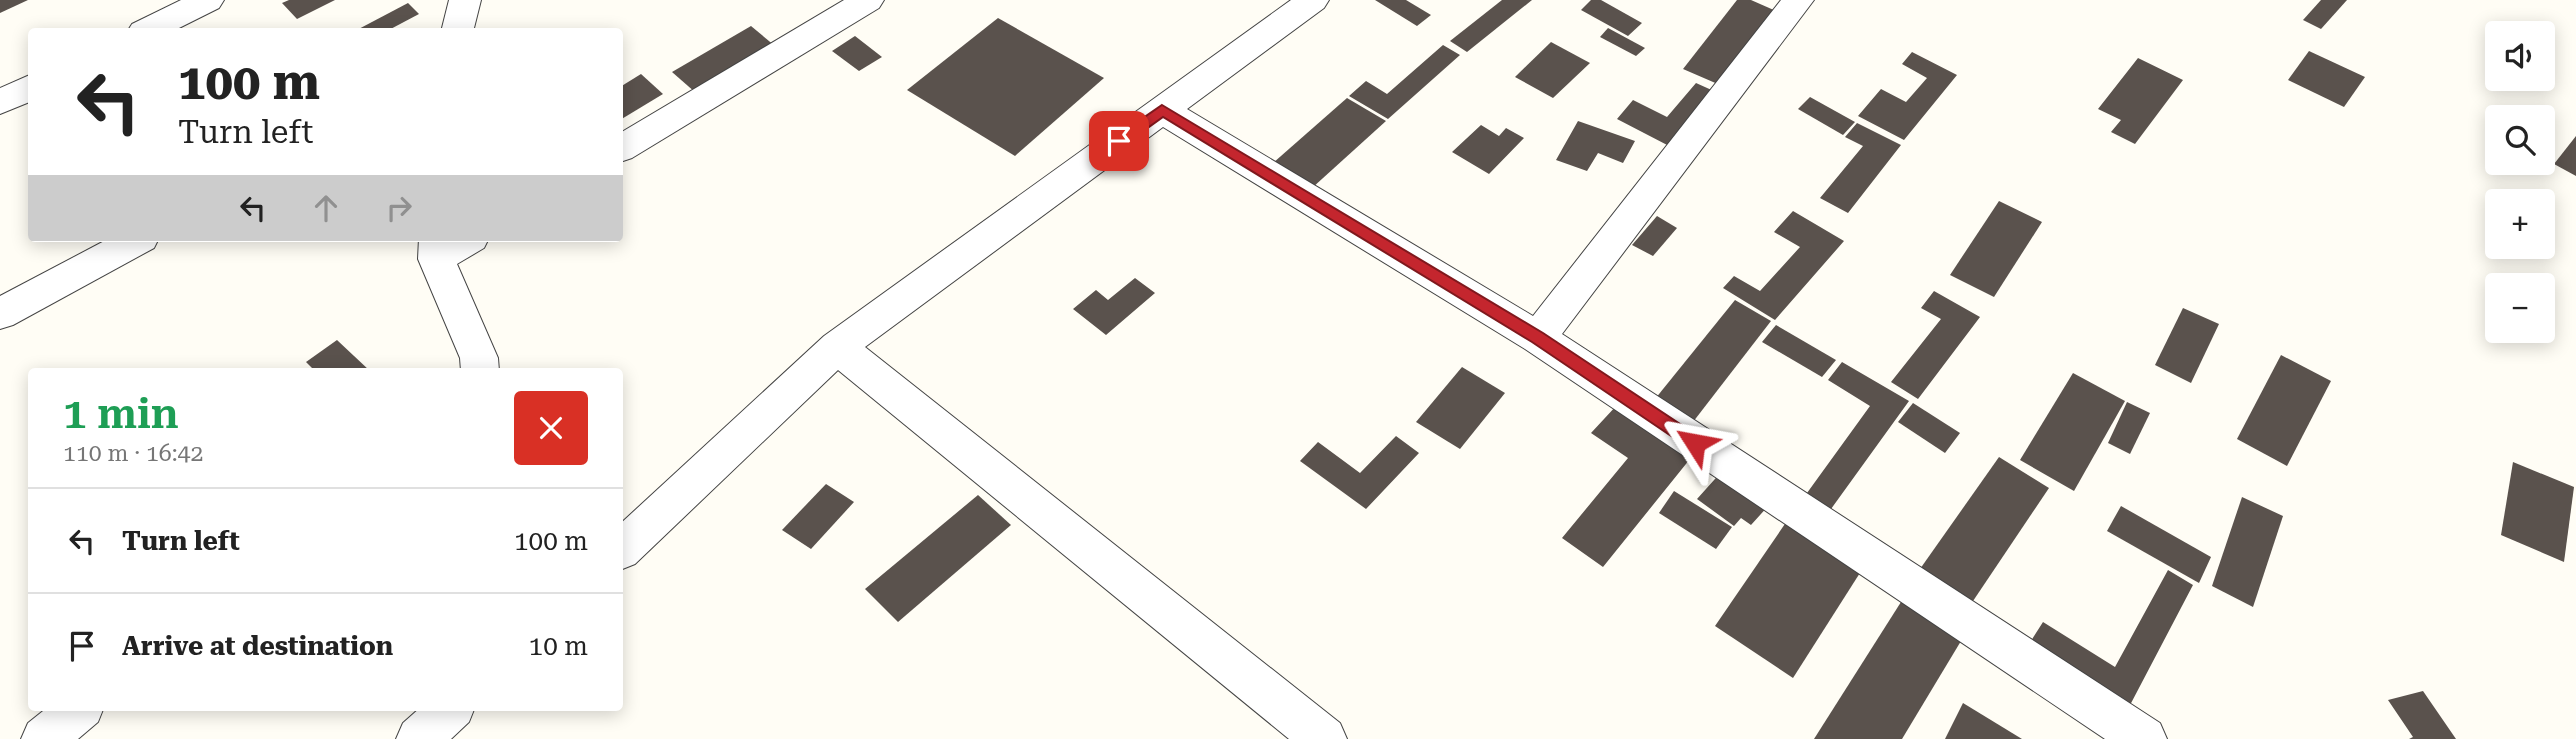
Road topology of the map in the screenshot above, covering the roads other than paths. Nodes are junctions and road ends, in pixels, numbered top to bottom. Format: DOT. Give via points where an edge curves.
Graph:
graph roads {
  1 [pos="208,0"];
  2 [pos="465,0"];
  3 [pos="868,0"];
  4 [pos="1314,0"];
  5 [pos="1798,0"];
  6 [pos="151,28"];
  7 [pos="458,28"];
  8 [pos="28,88"];
  9 [pos="0,102"];
  10 [pos="1162,110"];
  11 [pos="623,147"];
  12 [pos="134,242"];
  13 [pos="457,242"];
  14 [pos="437,248"];
  15 [pos="0,314"];
  16 [pos="1538,338"];
  17 [pos="837,347"];
  18 [pos="480,368"];
  19 [pos="623,548"];
  20 [pos="77,711"];
  21 [pos="449,711"];
  22 [pos="44,739"];
  23 [pos="419,739"];
  24 [pos="1324,739"];
  25 [pos="2144,739"];
  1 -- 6 [label="street"];
  2 -- 7 [label="street"];
  3 -- 11 [label="street"];
  4 -- 10 [label="street"];
  5 -- 16 [label="street"];
  8 -- 9 [label="street"];
  10 -- 16 [label="street"];
  10 -- 17 [label="street"];
  12 -- 15 [label="street"];
  13 -- 14 [label="street"];
  14 -- 18 [label="street"];
  16 -- 25 [label="street"];
  17 -- 19 [label="street"];
  17 -- 24 [label="street"];
  20 -- 22 [label="street"];
  21 -- 23 [label="street"];
}
